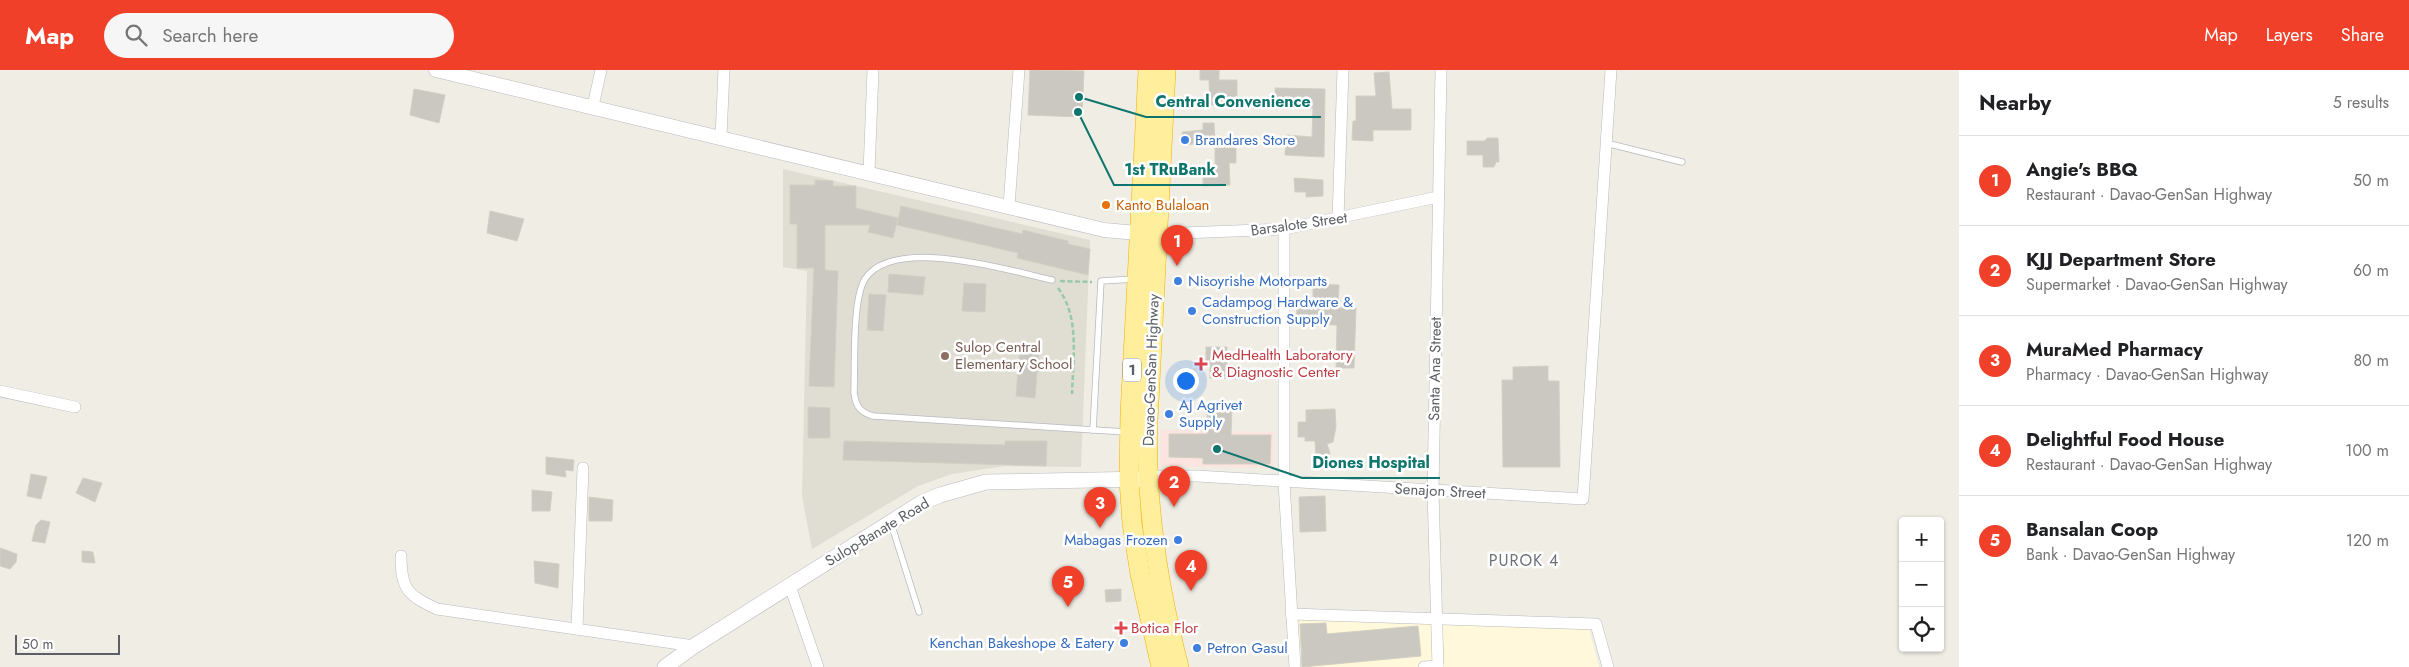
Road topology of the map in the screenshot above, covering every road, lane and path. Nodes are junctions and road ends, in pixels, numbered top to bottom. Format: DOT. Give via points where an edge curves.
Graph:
graph roads {
  1 [pos="436,70"];
  2 [pos="601,70"];
  3 [pos="724,70"];
  4 [pos="873,70"];
  5 [pos="1019,70"];
  6 [pos="1148,70"];
  7 [pos="1166,70"];
  8 [pos="1343,70"];
  9 [pos="1441,70"];
  10 [pos="1611,70"];
  11 [pos="593,106"];
  12 [pos="721,137"];
  13 [pos="1606,143"];
  14 [pos="1682,162"];
  15 [pos="869,172"];
  16 [pos="1438,197"];
  17 [pos="1009,206"];
  18 [pos="1338,219"];
  19 [pos="1284,229"];
  20 [pos="1148,234"];
  21 [pos="1146,278"];
  22 [pos="1052,280"];
  23 [pos="1101,281"];
  24 [pos="0,391"];
  25 [pos="1072,394"];
  26 [pos="75,407"];
  27 [pos="1093,430"];
  28 [pos="1138,433"];
  29 [pos="583,468"];
  30 [pos="1138,480"];
  31 [pos="1284,482"];
  32 [pos="1433,490"];
  33 [pos="891,522"];
  34 [pos="401,556"];
  35 [pos="790,586"];
  36 [pos="919,612"];
  37 [pos="1291,614"];
  38 [pos="1436,619"];
  39 [pos="577,629"];
  40 [pos="694,646"];
  41 [pos="1438,666"];
  42 [pos="665,667"];
  43 [pos="818,667"];
  44 [pos="1161,667"];
  45 [pos="1179,667"];
  46 [pos="1295,667"];
  47 [pos="1424,667"];
  48 [pos="1608,667"];
  1 -- 11 [label="street"];
  2 -- 11 [label="street"];
  3 -- 12 [label="street"];
  4 -- 15 [label="street"];
  5 -- 17 [label="street"];
  6 -- 20 [label="highway, Davao-GenSan Highway / 1"];
  7 -- 20 [label="highway, Davao-GenSan Highway / 1"];
  8 -- 18 [label="street"];
  9 -- 16 [label="street, Santa Ana Street"];
  10 -- 13 [label="street"];
  11 -- 12 [label="street"];
  12 -- 15 [label="street"];
  13 -- 14 [label="lane"];
  13 -- 32 [label="street, Senajon Street" via="1583,499"];
  15 -- 17 [label="street"];
  16 -- 18 [label="street, Barsalote Street"];
  16 -- 32 [label="street, Santa Ana Street"];
  17 -- 20 [label="street" via="1104,230"];
  18 -- 19 [label="street, Barsalote Street"];
  19 -- 20 [label="street, Barsalote Street"];
  19 -- 31 [label="street"];
  20 -- 21 [label="highway, Davao-GenSan Highway / 1"];
  21 -- 23 [label="lane"];
  21 -- 28 [label="highway, Davao-GenSan Highway / 1"];
  22 -- 23 [label="path"];
  22 -- 25 [label="path" via="1064,296 1072,321"];
  22 -- 27 [label="lane" via="965,260 942,258 906,259 874,270 865,279 858,303 855,403 859,410 873,416"];
  23 -- 27 [label="lane"];
  24 -- 26 [label="street"];
  27 -- 28 [label="lane"];
  28 -- 30 [label="highway, Davao-GenSan Highway / 1"];
  29 -- 39 [label="street"];
  30 -- 31 [label="street, Senajon Street" via="1180,476"];
  30 -- 33 [label="main road, Sulop-Banate Road" via="986,482 921,503"];
  30 -- 44 [label="highway, Davao-GenSan Highway / 1" via="1132,524"];
  30 -- 45 [label="highway, Davao-GenSan Highway / 1"];
  31 -- 32 [label="street, Senajon Street"];
  31 -- 37 [label="street"];
  32 -- 38 [label="street, Santa Ana Street"];
  33 -- 35 [label="main road, Sulop-Banate Road"];
  33 -- 36 [label="lane"];
  34 -- 39 [label="street" via="405,588 414,598 437,610"];
  35 -- 40 [label="main road, Sulop-Banate Road"];
  35 -- 43 [label="street"];
  37 -- 38 [label="street"];
  37 -- 46 [label="street"];
  38 -- 41 [label="street, Santa Ana Street"];
  38 -- 48 [label="street" via="1596,624"];
  39 -- 40 [label="street"];
  40 -- 42 [label="main road, Sulop-Banate Road"];
  41 -- 47 [label="street"];
}
